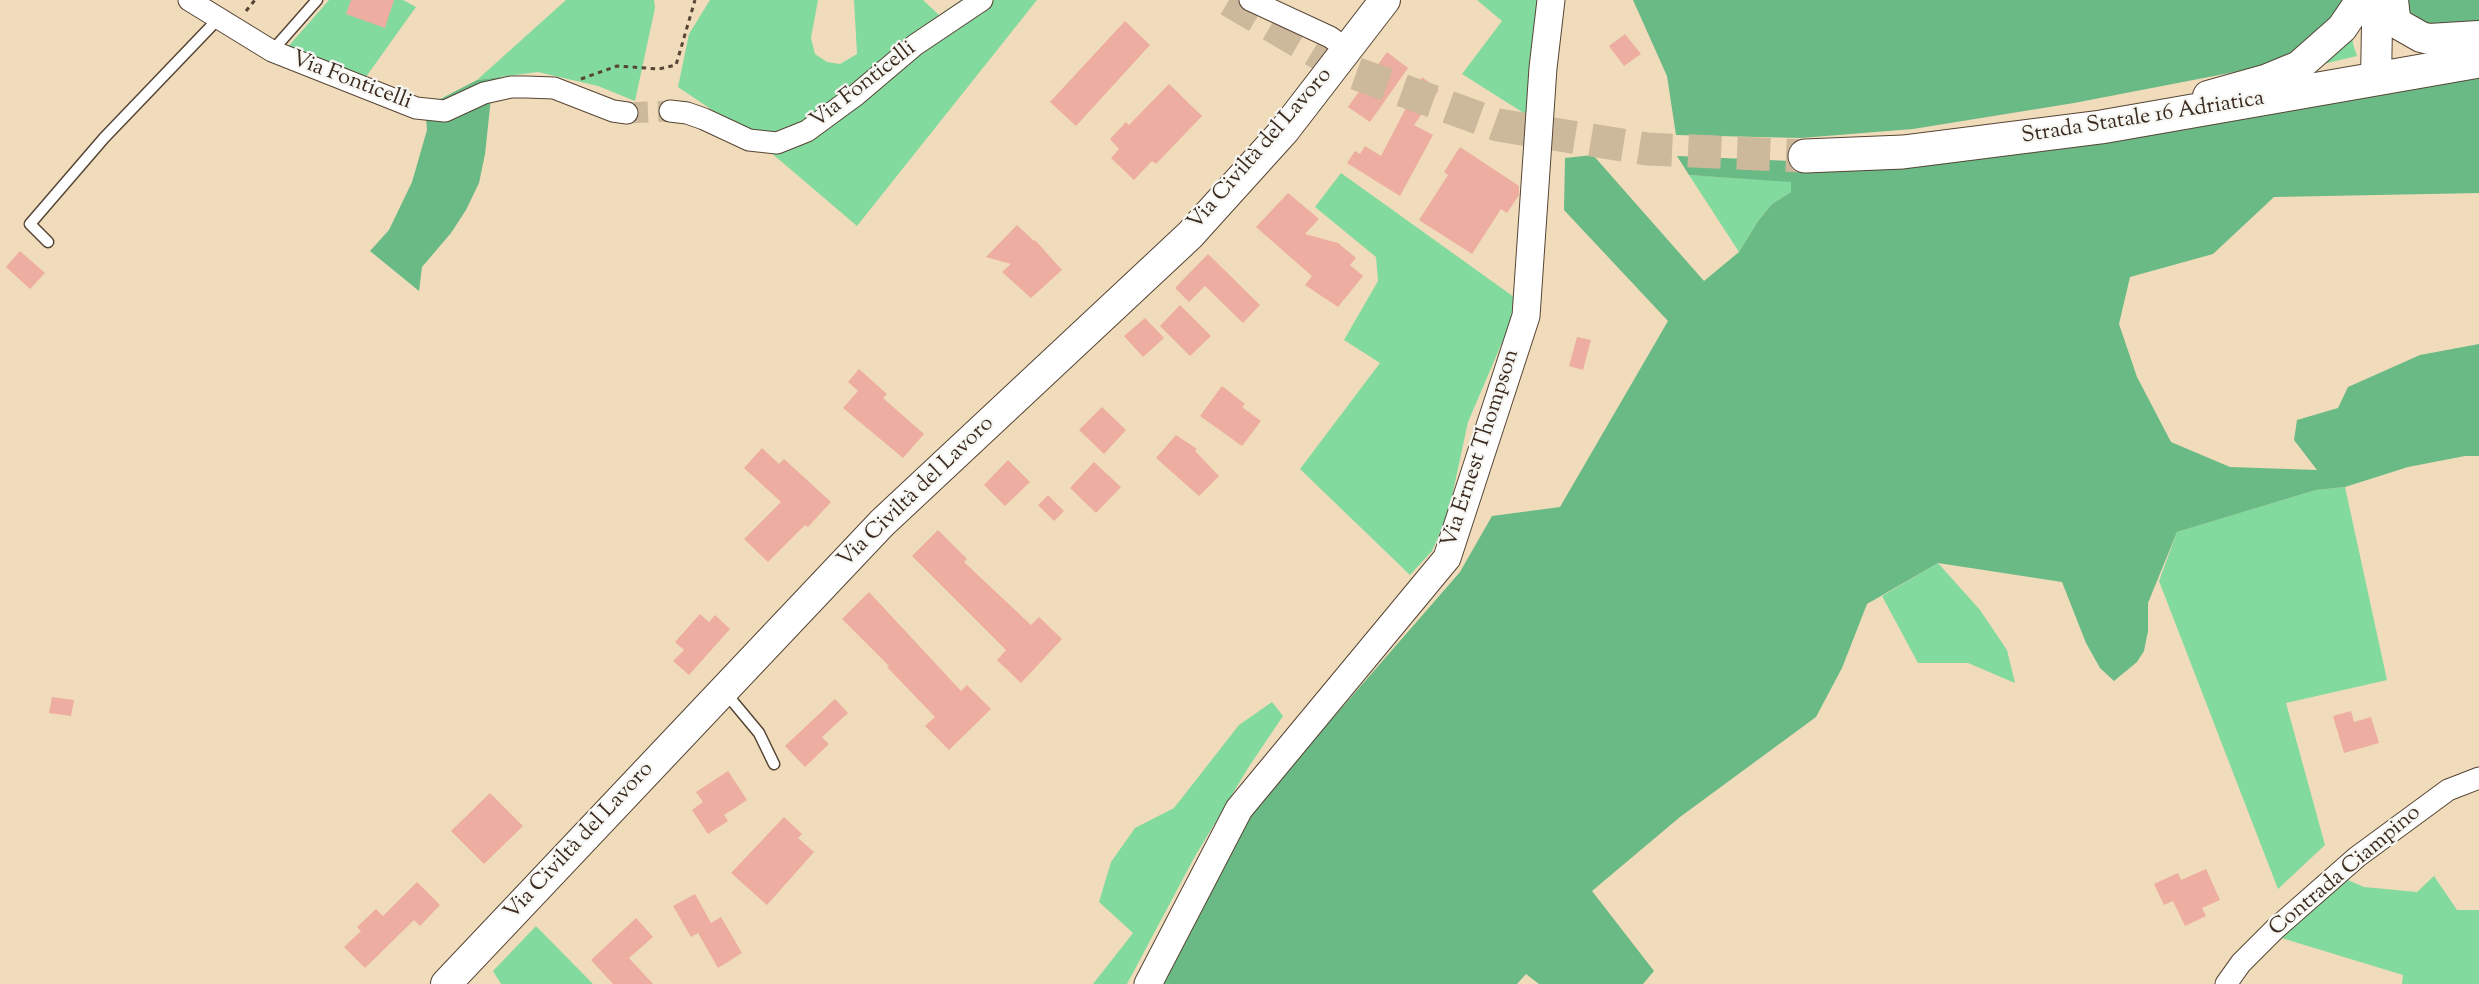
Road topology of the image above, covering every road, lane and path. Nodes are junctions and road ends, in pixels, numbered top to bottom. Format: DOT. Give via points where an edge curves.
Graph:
graph roads {
  1 [pos="189,0"];
  2 [pos="317,0"];
  3 [pos="695,0"];
  4 [pos="982,0"];
  5 [pos="1250,0"];
  6 [pos="1385,0"];
  7 [pos="1551,0"];
  8 [pos="2393,0"];
  9 [pos="2368,2"];
  10 [pos="219,18"];
  11 [pos="2479,36"];
  12 [pos="1347,49"];
  13 [pos="272,51"];
  14 [pos="2479,61"];
  15 [pos="2376,80"];
  16 [pos="564,92"];
  17 [pos="670,111"];
  18 [pos="627,113"];
  19 [pos="2102,127"];
  20 [pos="1805,156"];
  21 [pos="48,242"];
  22 [pos="724,691"];
  23 [pos="774,764"];
  24 [pos="2479,778"];
  25 [pos="446,984"];
  26 [pos="1148,984"];
  27 [pos="2226,984"];
  1 -- 10 [label="street, Via Fonticelli"];
  2 -- 13 [label="lane"];
  3 -- 16 [label="path" via="676,65 659,69 617,66 583,77"];
  4 -- 17 [label="street, Via Fonticelli" via="915,45 807,130 777,143 749,140 704,119"];
  5 -- 12 [label="street" via="1330,37"];
  6 -- 12 [label="main road, Via Civiltà del Lavoro"];
  7 -- 26 [label="street, Via Ernest Thompson" via="1526,316 1447,558 1239,809"];
  8 -- 11 [label="main road" via="2400,25 2421,37"];
  9 -- 15 [label="main road" via="2377,24"];
  9 -- 19 [label="main road" via="2299,66 2265,80"];
  10 -- 13 [label="street, Via Fonticelli"];
  10 -- 21 [label="lane" via="104,138 30,224"];
  12 -- 22 [label="main road, Via Civiltà del Lavoro" via="1284,131 1190,235 882,523"];
  13 -- 16 [label="street, Via Fonticelli" via="416,108 445,111 484,93 511,87 554,88"];
  14 -- 15 [label="main road, Strada Statale 16 Adriatica"];
  15 -- 19 [label="main road, Strada Statale 16 Adriatica"];
  16 -- 18 [label="street, Via Fonticelli"];
  19 -- 20 [label="main road, Strada Statale 16 Adriatica" via="1903,152"];
  22 -- 23 [label="lane" via="759,733"];
  22 -- 25 [label="main road, Via Civiltà del Lavoro"];
  24 -- 27 [label="street, Contrada Ciampino" via="2448,790 2357,857 2275,929"];
}
